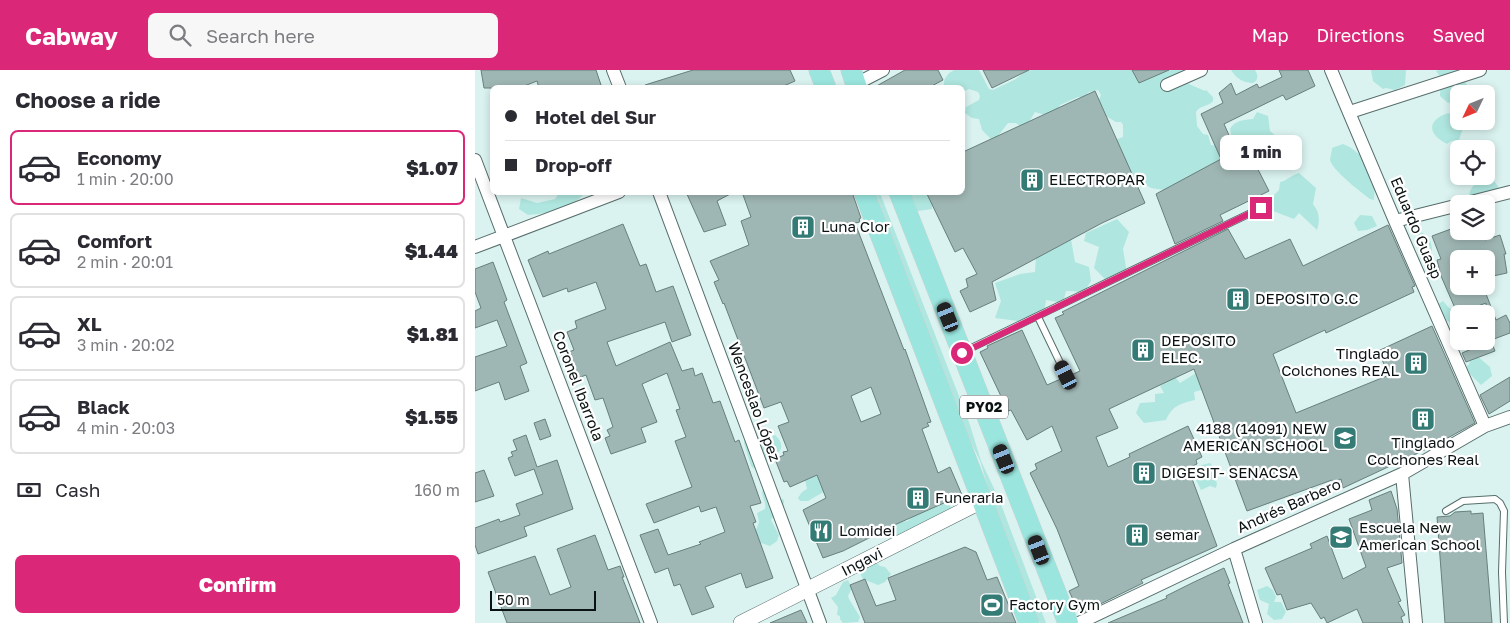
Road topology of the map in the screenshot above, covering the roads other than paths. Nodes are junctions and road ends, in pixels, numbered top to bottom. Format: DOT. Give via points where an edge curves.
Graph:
graph roads {
  1 [pos="613,70"];
  2 [pos="819,70"];
  3 [pos="883,70"];
  4 [pos="1201,70"];
  5 [pos="1331,70"];
  6 [pos="1480,70"];
  7 [pos="855,81"];
  8 [pos="619,85"];
  9 [pos="825,85"];
  10 [pos="1167,85"];
  11 [pos="1349,112"];
  12 [pos="475,160"];
  13 [pos="1510,192"];
  14 [pos="611,195"];
  15 [pos="660,195"];
  16 [pos="865,195"];
  17 [pos="900,195"];
  18 [pos="1495,196"];
  19 [pos="1450,207"];
  20 [pos="1261,208"];
  21 [pos="1395,221"];
  22 [pos="504,236"];
  23 [pos="475,247"];
  24 [pos="1038,317"];
  25 [pos="962,353"];
  26 [pos="1066,375"];
  27 [pos="1510,416"];
  28 [pos="1485,426"];
  29 [pos="1402,474"];
  30 [pos="982,501"];
  31 [pos="1447,511"];
  32 [pos="1233,549"];
  33 [pos="807,590"];
  34 [pos="651,623"];
  35 [pos="741,623"];
  36 [pos="820,623"];
  37 [pos="1029,623"];
  38 [pos="1068,623"];
  39 [pos="1079,623"];
  40 [pos="1257,623"];
  41 [pos="1416,623"];
  42 [pos="1504,623"];
  1 -- 8 [label="street"];
  2 -- 9 [label="highway"];
  3 -- 7 [label="street"];
  4 -- 10 [label="street"];
  5 -- 11 [label="street, Eduardo Guasp"];
  6 -- 11 [label="street"];
  11 -- 21 [label="street, Eduardo Guasp"];
  12 -- 22 [label="street, Coronel Ibarrola"];
  13 -- 18 [label="street"];
  14 -- 22 [label="street"];
  15 -- 33 [label="street, Wenceslao López"];
  16 -- 30 [label="highway, PY02"];
  17 -- 25 [label="highway, PY02"];
  19 -- 21 [label="street"];
  20 -- 24 [label="lane"];
  21 -- 28 [label="street, Eduardo Guasp"];
  22 -- 23 [label="street"];
  22 -- 34 [label="street, Coronel Ibarrola"];
  24 -- 25 [label="lane"];
  24 -- 26 [label="lane"];
  25 -- 38 [label="highway, PY02"];
  27 -- 28 [label="street, Andrés Barbero"];
  28 -- 29 [label="street, Andrés Barbero"];
  29 -- 32 [label="street, Andrés Barbero"];
  29 -- 41 [label="street"];
  30 -- 33 [label="street, Ingavi"];
  30 -- 37 [label="highway, PY02"];
  31 -- 42 [label="lane" via="1463,501 1495,499 1500,503 1504,511"];
  32 -- 39 [label="street, Andrés Barbero"];
  32 -- 40 [label="street"];
  33 -- 35 [label="street, Ingavi"];
  33 -- 36 [label="street, Wenceslao López"];
}
